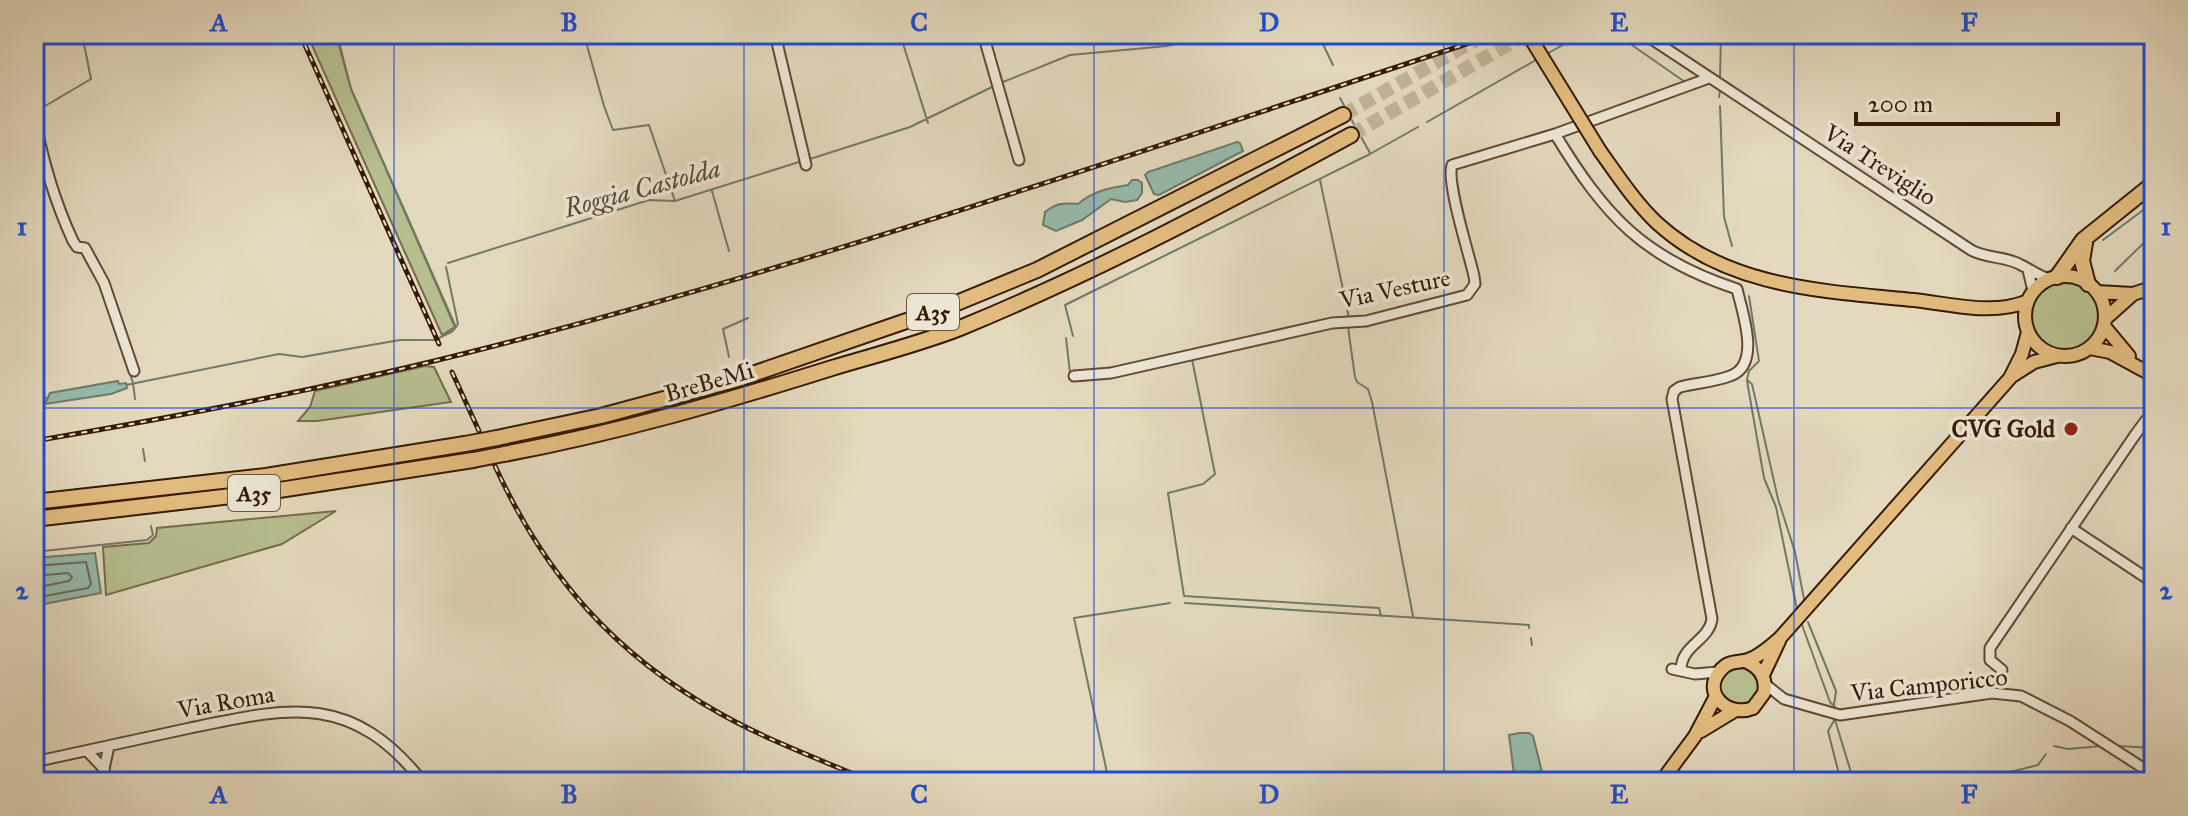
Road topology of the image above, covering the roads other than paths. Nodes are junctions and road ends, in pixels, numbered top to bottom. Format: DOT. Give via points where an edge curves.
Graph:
graph roads {
  1 [pos="775,34"];
  2 [pos="983,34"];
  3 [pos="1528,34"];
  4 [pos="1644,34"];
  5 [pos="1712,80"];
  6 [pos="34,114"];
  7 [pos="1343,115"];
  8 [pos="1555,134"];
  9 [pos="1351,135"];
  10 [pos="1019,160"];
  11 [pos="806,165"];
  12 [pos="2154,173"];
  13 [pos="2149,186"];
  14 [pos="2089,235"];
  15 [pos="2028,270"];
  16 [pos="2054,278"];
  17 [pos="2154,287"];
  18 [pos="2093,288"];
  19 [pos="2133,294"];
  20 [pos="2031,296"];
  21 [pos="1992,308"];
  22 [pos="2104,323"];
  23 [pos="2026,328"];
  24 [pos="2090,348"];
  25 [pos="2057,356"];
  26 [pos="2140,367"];
  27 [pos="134,371"];
  28 [pos="1074,376"];
  29 [pos="2154,376"];
  30 [pos="2010,378"];
  31 [pos="2154,417"];
  32 [pos="34,502"];
  33 [pos="34,519"];
  34 [pos="2071,528"];
  35 [pos="2154,583"];
  36 [pos="1780,638"];
  37 [pos="1745,661"];
  38 [pos="2002,670"];
  39 [pos="1718,672"];
  40 [pos="1695,674"];
  41 [pos="1764,680"];
  42 [pos="1715,693"];
  43 [pos="1784,699"];
  44 [pos="1760,702"];
  45 [pos="1734,711"];
  46 [pos="1695,736"];
  47 [pos="109,746"];
  48 [pos="87,751"];
  49 [pos="34,762"];
  50 [pos="104,769"];
  51 [pos="2154,775"];
  52 [pos="107,782"];
  53 [pos="423,782"];
  54 [pos="1661,782"];
  1 -- 11 [label="street"];
  2 -- 10 [label="street"];
  3 -- 21 [label="main road, bridge" via="1636,201 1702,256 1789,286"];
  4 -- 5 [label="street, Via Treviglio"];
  5 -- 8 [label="street, Via Vesture"];
  5 -- 15 [label="street, Via Treviglio" via="1971,250"];
  6 -- 27 [label="street" via="44,165 81,247 104,283"];
  7 -- 32 [label="highway, BreBeMi / A35, bridge" via="1037,270 738,379 601,416 465,444 266,476"];
  8 -- 28 [label="street, Via Vesture" via="1452,165 1452,188 1475,284 1467,295 1366,321 1332,323 1111,373"];
  8 -- 40 [label="street" via="1594,194 1627,231 1675,263 1737,289 1748,340 1743,364 1734,375 1680,387 1672,399 1712,619 1676,670"];
  9 -- 33 [label="highway, BreBeMi / A35, bridge" via="1058,285 956,329 720,403 473,460 282,490"];
  12 -- 13 [label="highway"];
  13 -- 14 [label="highway"];
  14 -- 16 [label="highway"];
  14 -- 18 [label="highway" via="2082,261"];
  15 -- 16 [label="street, Via Treviglio"];
  15 -- 20 [label="street"];
  16 -- 18 [label="main road" via="2074,277"];
  16 -- 20 [label="main road"];
  17 -- 19 [label="main road"];
  18 -- 19 [label="main road"];
  18 -- 22 [label="main road" via="2103,302"];
  19 -- 22 [label="main road"];
  20 -- 21 [label="main road"];
  20 -- 23 [label="main road"];
  21 -- 23 [label="main road"];
  22 -- 24 [label="main road"];
  22 -- 26 [label="main road"];
  23 -- 25 [label="main road" via="2042,349"];
  23 -- 30 [label="main road" via="2022,354"];
  24 -- 25 [label="main road"];
  24 -- 26 [label="main road"];
  25 -- 30 [label="main road" via="2034,362"];
  26 -- 29 [label="main road"];
  30 -- 36 [label="main road"];
  31 -- 34 [label="street" via="2143,423"];
  34 -- 35 [label="street"];
  34 -- 38 [label="street" via="1990,648 1990,660"];
  36 -- 37 [label="main road"];
  36 -- 41 [label="main road"];
  37 -- 39 [label="main road" via="1728,663"];
  37 -- 41 [label="main road"];
  39 -- 40 [label="street"];
  39 -- 42 [label="main road"];
  40 -- 42 [label="street"];
  41 -- 43 [label="street, Via Camporicco"];
  41 -- 44 [label="main road"];
  42 -- 45 [label="main road"];
  42 -- 46 [label="main road"];
  43 -- 44 [label="street, Via Camporicco"];
  43 -- 51 [label="street, Via Camporicco" via="1849,715 1992,693 2021,696"];
  44 -- 45 [label="main road"];
  45 -- 46 [label="main road"];
  46 -- 54 [label="main road"];
  47 -- 48 [label="street, Via Roma"];
  47 -- 50 [label="street"];
  47 -- 53 [label="street, Via Roma" via="257,714 306,710 373,733"];
  48 -- 49 [label="street, Via Roma"];
  48 -- 50 [label="street"];
  50 -- 52 [label="street"];
}
